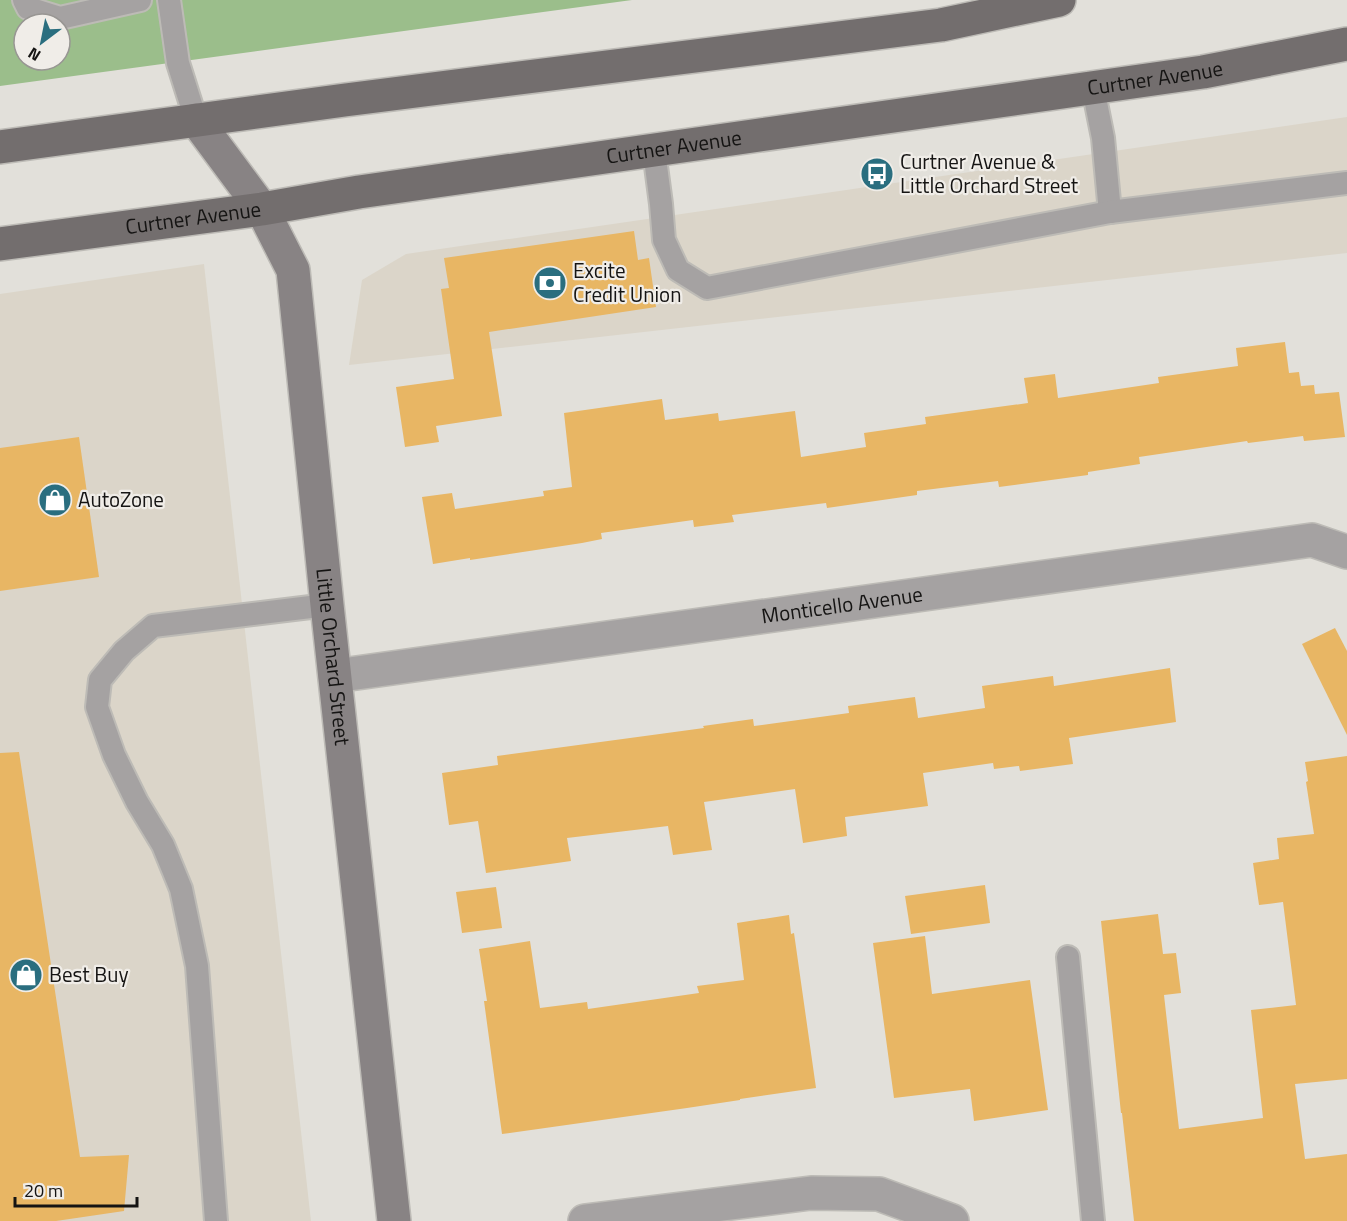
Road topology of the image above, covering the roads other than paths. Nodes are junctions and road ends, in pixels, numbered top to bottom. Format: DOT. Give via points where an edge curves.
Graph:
graph roads {
  1 [pos="24,0"];
  2 [pos="140,0"];
  3 [pos="169,0"];
  4 [pos="1059,0"];
  5 [pos="1347,44"];
  6 [pos="1093,88"];
  7 [pos="196,120"];
  8 [pos="0,147"];
  9 [pos="654,151"];
  10 [pos="1347,183"];
  11 [pos="262,209"];
  12 [pos="1110,212"];
  13 [pos="0,244"];
  14 [pos="1347,552"];
  15 [pos="327,605"];
  16 [pos="335,676"];
  17 [pos="1068,957"];
  18 [pos="216,1221"];
  19 [pos="394,1221"];
  20 [pos="585,1221"];
  21 [pos="952,1221"];
  22 [pos="1093,1221"];
  1 -- 2 [label="lane" via="28,8 60,18"];
  3 -- 7 [label="lane" via="178,63"];
  4 -- 7 [label="main road" via="941,25"];
  5 -- 6 [label="main road, Curtner Avenue" via="1203,72"];
  6 -- 9 [label="main road, Curtner Avenue"];
  6 -- 12 [label="lane" via="1103,138"];
  7 -- 8 [label="main road"];
  7 -- 11 [label="street, Little Orchard Street"];
  9 -- 11 [label="main road, Curtner Avenue"];
  9 -- 12 [label="lane" via="663,240 678,270 707,288"];
  10 -- 12 [label="lane"];
  11 -- 13 [label="main road, Curtner Avenue"];
  11 -- 15 [label="street, Little Orchard Street" via="293,270"];
  14 -- 16 [label="street, Monticello Avenue" via="1312,540"];
  15 -- 16 [label="street, Little Orchard Street"];
  15 -- 18 [label="lane" via="153,626 124,651 100,680 97,707 114,754 136,802 163,845 181,889 197,966"];
  16 -- 19 [label="street, Little Orchard Street"];
  17 -- 22 [label="lane"];
  20 -- 21 [label="street" via="811,1193 879,1194"];
}
